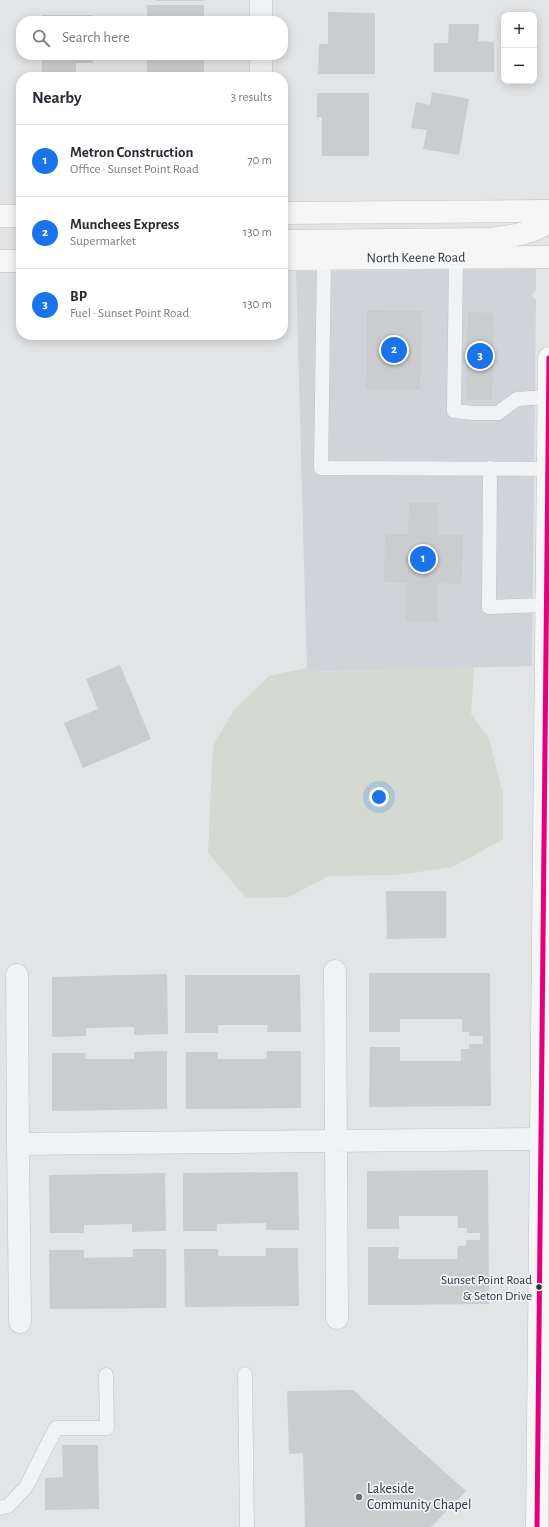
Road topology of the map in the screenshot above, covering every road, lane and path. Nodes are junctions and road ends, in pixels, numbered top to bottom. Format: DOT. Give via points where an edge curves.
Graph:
graph roads {
  1 [pos="261,0"];
  2 [pos="261,16"];
  3 [pos="261,60"];
  4 [pos="260,72"];
  5 [pos="288,213"];
  6 [pos="0,216"];
  7 [pos="16,216"];
  8 [pos="546,224"];
  9 [pos="288,241"];
  10 [pos="549,257"];
  11 [pos="456,258"];
  12 [pos="288,259"];
  13 [pos="324,259"];
  14 [pos="0,261"];
  15 [pos="16,261"];
  16 [pos="549,358"];
  17 [pos="548,398"];
  18 [pos="490,468"];
  19 [pos="548,469"];
  20 [pos="546,605"];
  21 [pos="335,971"];
  22 [pos="17,976"];
  23 [pos="540,1139"];
  24 [pos="336,1141"];
  25 [pos="18,1144"];
  26 [pos="337,1318"];
  27 [pos="20,1322"];
  28 [pos="543,1369"];
  29 [pos="245,1374"];
  30 [pos="106,1375"];
  31 [pos="0,1508"];
  32 [pos="247,1527"];
  33 [pos="537,1527"];
  1 -- 2 [label="street"];
  3 -- 4 [label="street"];
  5 -- 8 [label="main road" via="511,211"];
  6 -- 7 [label="main road"];
  8 -- 9 [label="main road" via="518,236 489,239"];
  10 -- 11 [label="main road, North Keene Road"];
  11 -- 13 [label="main road, North Keene Road"];
  11 -- 17 [label="lane" via="454,411 498,413 517,398"];
  12 -- 13 [label="main road, North Keene Road"];
  13 -- 18 [label="lane" via="321,468"];
  14 -- 15 [label="main road"];
  16 -- 17 [label="main road"];
  17 -- 19 [label="main road"];
  18 -- 19 [label="lane"];
  18 -- 20 [label="lane" via="489,607"];
  19 -- 20 [label="main road"];
  20 -- 23 [label="main road"];
  21 -- 24 [label="street"];
  22 -- 25 [label="street"];
  23 -- 24 [label="street"];
  23 -- 28 [label="main road"];
  24 -- 25 [label="street"];
  24 -- 26 [label="street"];
  25 -- 27 [label="street"];
  28 -- 33 [label="main road"];
  29 -- 32 [label="lane"];
  30 -- 31 [label="lane" via="107,1428 56,1428 26,1487 8,1506"];
}
